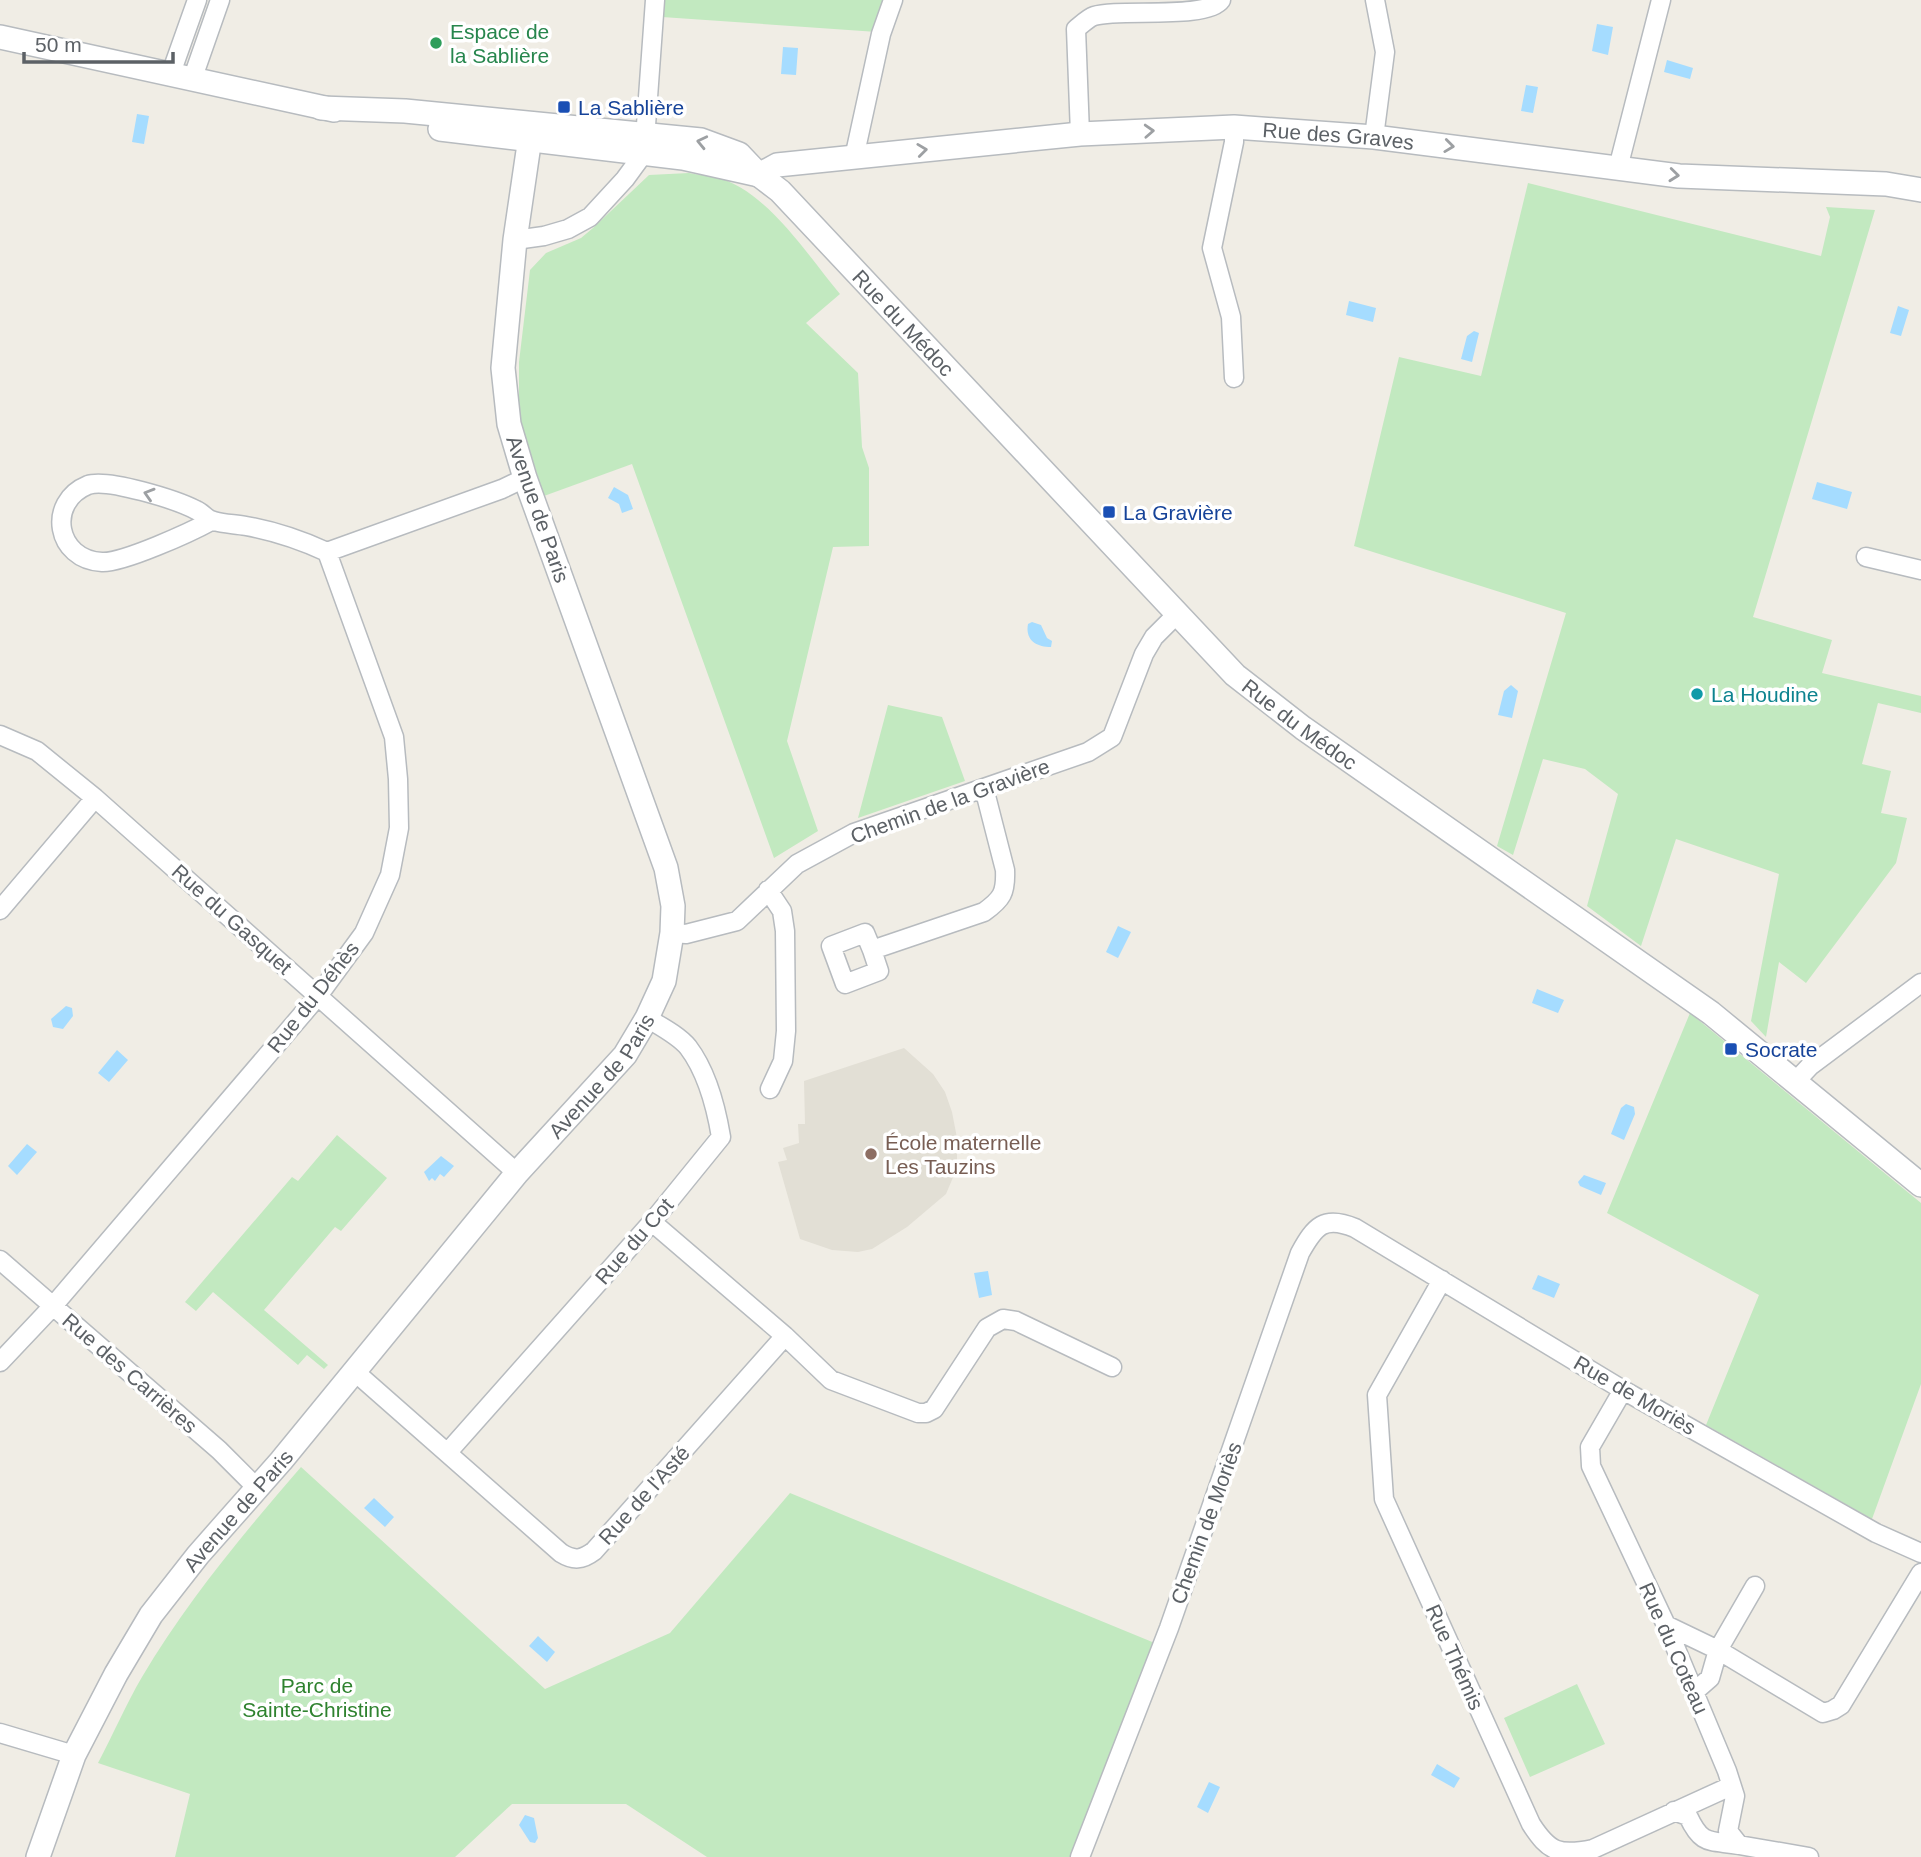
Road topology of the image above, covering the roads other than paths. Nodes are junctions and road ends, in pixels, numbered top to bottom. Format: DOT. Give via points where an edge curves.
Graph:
graph roads {
  1 [pos="197,0"];
  2 [pos="220,0"];
  3 [pos="655,0"];
  4 [pos="893,0"];
  5 [pos="1221,0"];
  6 [pos="1375,0"];
  7 [pos="1661,0"];
  8 [pos="0,37"];
  9 [pos="181,78"];
  10 [pos="1234,127"];
  11 [pos="1080,134"];
  12 [pos="1374,137"];
  13 [pos="530,139"];
  14 [pos="645,144"];
  15 [pos="854,158"];
  16 [pos="1618,168"];
  17 [pos="759,175"];
  18 [pos="1921,190"];
  19 [pos="514,240"];
  20 [pos="1234,378"];
  21 [pos="525,478"];
  22 [pos="211,521"];
  23 [pos="327,552"];
  24 [pos="1866,557"];
  25 [pos="1921,570"];
  26 [pos="1177,614"];
  27 [pos="0,735"];
  28 [pos="984,788"];
  29 [pos="95,798"];
  30 [pos="768,890"];
  31 [pos="0,910"];
  32 [pos="672,933"];
  33 [pos="872,950"];
  34 [pos="1921,983"];
  35 [pos="318,996"];
  36 [pos="647,1018"];
  37 [pos="1796,1081"];
  38 [pos="770,1089"];
  39 [pos="517,1173"];
  40 [pos="1921,1185"];
  41 [pos="652,1222"];
  42 [pos="1355,1228"];
  43 [pos="0,1261"];
  44 [pos="1442,1280"];
  45 [pos="53,1306"];
  46 [pos="785,1336"];
  47 [pos="0,1362"];
  48 [pos="1112,1367"];
  49 [pos="354,1371"];
  50 [pos="1623,1390"];
  51 [pos="448,1452"];
  52 [pos="257,1488"];
  53 [pos="1921,1553"];
  54 [pos="1921,1573"];
  55 [pos="1755,1586"];
  56 [pos="1665,1625"];
  57 [pos="1718,1650"];
  58 [pos="1694,1692"];
  59 [pos="0,1733"];
  60 [pos="74,1755"];
  61 [pos="1731,1786"];
  62 [pos="1674,1811"];
  63 [pos="1739,1845"];
  64 [pos="38,1857"];
  65 [pos="1080,1857"];
  66 [pos="1809,1857"];
  1 -- 9 [label="street"];
  2 -- 9 [label="street"];
  3 -- 14 [label="street"];
  4 -- 15 [label="street" via="881,34"];
  5 -- 11 [label="street" via="1200,10 1093,16 1076,29"];
  6 -- 12 [label="street" via="1385,51"];
  7 -- 16 [label="street"];
  8 -- 9 [label="street, Rue du Médoc"];
  9 -- 13 [label="street, Rue du Médoc" via="405,124"];
  11 -- 10 [label="street, Rue des Graves, one-way"];
  10 -- 12 [label="street, Rue des Graves"];
  10 -- 20 [label="street" via="1212,248 1231,317"];
  15 -- 11 [label="street, Rue des Graves, one-way"];
  12 -- 16 [label="street, Rue des Graves, one-way"];
  13 -- 14 [label="street, Rue du Médoc"];
  13 -- 19 [label="street, Avenue de Paris"];
  14 -- 17 [label="street, Rue du Médoc" via="701,140 740,154"];
  14 -- 19 [label="street" via="625,179 590,218 544,236"];
  15 -- 17 [label="street, Rue des Graves" via="778,165"];
  16 -- 18 [label="street, Rue des Graves, one-way" via="1679,176 1886,184"];
  17 -- 26 [label="street, Rue du Médoc" via="780,191"];
  19 -- 21 [label="street, Avenue de Paris" via="503,368 509,424"];
  21 -- 23 [label="street"];
  21 -- 32 [label="street, Avenue de Paris" via="666,868"];
  22 -- 22 [label="street, one-way" via="196,510 104,483 75,493 63,510 61,528 67,546 84,559 104,562"];
  22 -- 23 [label="street" via="300,539"];
  23 -- 35 [label="street, Rue du Déhès" via="394,737 399,828 390,875 364,933"];
  24 -- 25 [label="street"];
  26 -- 28 [label="street, Chemin de la Gravière" via="1144,654 1112,737 1088,752"];
  26 -- 37 [label="street, Rue du Médoc" via="1264,699 1711,1013"];
  27 -- 29 [label="street, Rue du Gasquet" via="37,751"];
  28 -- 30 [label="street, Chemin de la Gravière" via="854,833 797,864"];
  28 -- 33 [label="street" via="1005,870 999,901 984,912"];
  29 -- 31 [label="street"];
  29 -- 35 [label="street, Rue du Gasquet"];
  30 -- 32 [label="street, Chemin de la Gravière" via="737,921 686,934"];
  30 -- 38 [label="street" via="782,911 785,931 786,1031 783,1061"];
  32 -- 36 [label="street, Avenue de Paris" via="664,981"];
  34 -- 37 [label="street"];
  35 -- 39 [label="street, Rue du Gasquet"];
  35 -- 45 [label="street, Rue du Déhès"];
  36 -- 39 [label="street, Avenue de Paris" via="625,1055"];
  36 -- 41 [label="street, Rue du Cot" via="687,1046 704,1077 720,1137"];
  37 -- 40 [label="street, Rue du Médoc"];
  39 -- 49 [label="street, Avenue de Paris"];
  41 -- 46 [label="street"];
  41 -- 51 [label="street, Rue du Cot"];
  42 -- 44 [label="street, Rue de Moriès"];
  42 -- 65 [label="street, Chemin de Moriès" via="1330,1221 1320,1225 1300,1253 1169,1628"];
  43 -- 45 [label="street, Rue des Carrières"];
  44 -- 50 [label="street, Rue de Moriès"];
  44 -- 62 [label="street, Rue Thémis" via="1377,1395 1384,1499 1543,1843 1563,1852 1593,1849"];
  45 -- 47 [label="street, Rue du Déhès"];
  45 -- 52 [label="street, Rue des Carrières"];
  46 -- 48 [label="street" via="831,1380 918,1413 934,1409 988,1328 1003,1319"];
  46 -- 51 [label="street, Rue de l'Asté" via="585,1558 561,1553"];
  49 -- 51 [label="street, Rue de l'Asté"];
  49 -- 52 [label="street, Avenue de Paris"];
  50 -- 53 [label="street, Rue de Moriès" via="1876,1533"];
  50 -- 56 [label="street, Rue du Coteau" via="1590,1447 1591,1466"];
  52 -- 60 [label="street, Avenue de Paris" via="151,1615"];
  54 -- 57 [label="street" via="1841,1705 1833,1710 1823,1713"];
  55 -- 57 [label="street"];
  56 -- 57 [label="street"];
  56 -- 58 [label="street, Rue du Coteau"];
  57 -- 58 [label="street" via="1710,1678"];
  58 -- 61 [label="street, Rue du Coteau"];
  59 -- 60 [label="street"];
  60 -- 64 [label="street, Avenue de Paris"];
  61 -- 62 [label="street, Rue Thémis"];
  61 -- 63 [label="street, Rue du Coteau" via="1735,1796 1728,1831"];
  62 -- 63 [label="street" via="1688,1816 1703,1839"];
  63 -- 66 [label="street"];
}
